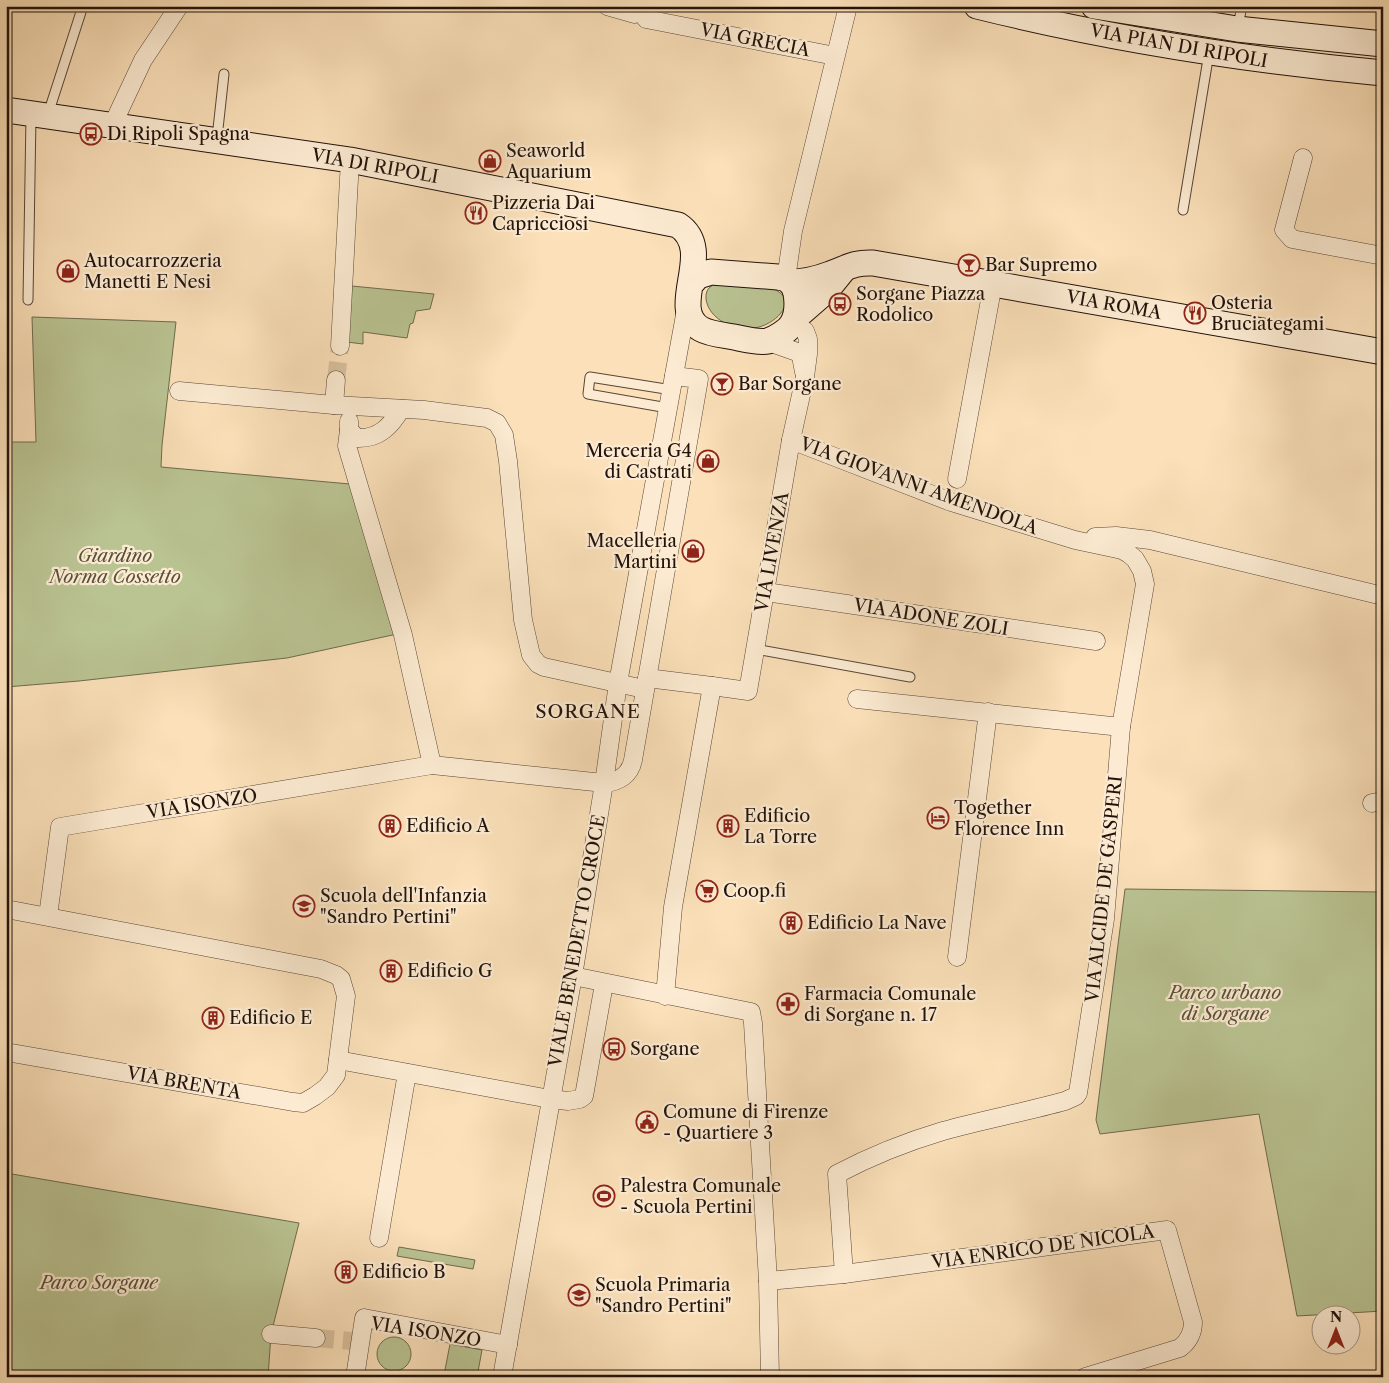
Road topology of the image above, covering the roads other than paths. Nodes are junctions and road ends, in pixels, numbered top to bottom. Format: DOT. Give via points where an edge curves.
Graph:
graph roads {
  1 [pos="79,6"];
  2 [pos="179,6"];
  3 [pos="607,6"];
  4 [pos="848,6"];
  5 [pos="977,6"];
  6 [pos="1094,6"];
  7 [pos="1239,18"];
  8 [pos="1383,44"];
  9 [pos="1209,52"];
  10 [pos="835,56"];
  11 [pos="1383,73"];
  12 [pos="224,74"];
  13 [pos="6,110"];
  14 [pos="39,115"];
  15 [pos="112,126"];
  16 [pos="217,141"];
  17 [pos="1303,158"];
  18 [pos="350,160"];
  19 [pos="1182,210"];
  20 [pos="1383,256"];
  21 [pos="846,268"];
  22 [pos="788,280"];
  23 [pos="993,284"];
  24 [pos="689,294"];
  25 [pos="28,300"];
  26 [pos="795,320"];
  27 [pos="720,335"];
  28 [pos="766,341"];
  29 [pos="340,346"];
  30 [pos="1383,352"];
  31 [pos="674,378"];
  32 [pos="806,378"];
  33 [pos="336,380"];
  34 [pos="179,391"];
  35 [pos="334,405"];
  36 [pos="355,406"];
  37 [pos="668,408"];
  38 [pos="398,415"];
  39 [pos="349,430"];
  40 [pos="791,440"];
  41 [pos="957,479"];
  42 [pos="650,510"];
  43 [pos="675,514"];
  44 [pos="1075,540"];
  45 [pos="766,592"];
  46 [pos="1383,596"];
  47 [pos="1096,642"];
  48 [pos="756,649"];
  49 [pos="910,677"];
  50 [pos="618,683"];
  51 [pos="646,684"];
  52 [pos="712,686"];
  53 [pos="857,699"];
  54 [pos="988,712"];
  55 [pos="1121,727"];
  56 [pos="432,765"];
  57 [pos="604,783"];
  58 [pos="6,909"];
  59 [pos="48,916"];
  60 [pos="957,957"];
  61 [pos="572,976"];
  62 [pos="604,984"];
  63 [pos="665,996"];
  64 [pos="6,1052"];
  65 [pos="338,1060"];
  66 [pos="407,1073"];
  67 [pos="550,1099"];
  68 [pos="379,1238"];
  69 [pos="844,1274"];
  70 [pos="768,1281"];
  71 [pos="271,1334"];
  72 [pos="316,1338"];
  73 [pos="508,1345"];
  74 [pos="355,1377"];
  75 [pos="502,1377"];
  76 [pos="770,1377"];
  77 [pos="1085,1377"];
  1 -- 14 [label="lane" via="81,12"];
  2 -- 15 [label="street" via="144,60"];
  3 -- 10 [label="street, VIA GRECIA" via="640,17"];
  4 -- 10 [label="street"];
  5 -- 9 [label="street, VIA PIAN DI RIPOLI" via="1074,28"];
  6 -- 7 [label="street, VIA PIAN DI RIPOLI"];
  7 -- 8 [label="street, VIA PIAN DI RIPOLI"];
  9 -- 11 [label="street, VIA PIAN DI RIPOLI" via="1285,64"];
  9 -- 19 [label="lane"];
  10 -- 22 [label="street" via="793,231"];
  12 -- 16 [label="lane"];
  13 -- 14 [label="street, VIA DI RIPOLI"];
  14 -- 15 [label="street, VIA DI RIPOLI"];
  14 -- 25 [label="lane"];
  15 -- 16 [label="street, VIA DI RIPOLI"];
  16 -- 18 [label="street, VIA DI RIPOLI"];
  17 -- 20 [label="street" via="1284,230 1292,239"];
  18 -- 24 [label="street, VIA DI RIPOLI" via="678,225 691,241 694,257"];
  18 -- 29 [label="street"];
  21 -- 22 [label="street, VIA ROMA" via="802,282"];
  21 -- 23 [label="street, VIA ROMA" via="858,263 873,263"];
  21 -- 26 [label="street"];
  22 -- 24 [label="street" via="711,272 698,276"];
  22 -- 26 [label="street" via="797,302"];
  23 -- 30 [label="street, VIA ROMA"];
  23 -- 41 [label="street"];
  24 -- 27 [label="street" via="691,318 707,332"];
  24 -- 31 [label="street, VIALE BENEDETTO CROCE"];
  26 -- 28 [label="street" via="780,335"];
  26 -- 32 [label="street, VIA LIVENZA" via="806,331 808,339"];
  27 -- 28 [label="street"];
  27 -- 31 [label="street, VIALE BENEDETTO CROCE" via="703,338 691,345 680,356"];
  28 -- 32 [label="street" via="797,352"];
  31 -- 37 [label="street, VIALE BENEDETTO CROCE"];
  31 -- 37 [label="lane" via="590,378 588,394"];
  31 -- 43 [label="street" via="699,379"];
  32 -- 40 [label="street, VIA LIVENZA"];
  33 -- 35 [label="street"];
  34 -- 35 [label="street"];
  35 -- 36 [label="street"];
  36 -- 38 [label="street"];
  36 -- 39 [label="street" via="349,414"];
  37 -- 42 [label="street, VIALE BENEDETTO CROCE"];
  38 -- 39 [label="street" via="386,430 372,437 357,438"];
  38 -- 50 [label="street" via="424,410 487,418 497,423 504,435 508,461 523,620 529,650 534,660 544,667"];
  39 -- 56 [label="street" via="347,446 403,635"];
  40 -- 44 [label="street, VIA GIOVANNI AMENDOLA" via="951,502"];
  40 -- 45 [label="street, VIA LIVENZA"];
  42 -- 43 [label="street"];
  42 -- 50 [label="street, VIALE BENEDETTO CROCE"];
  43 -- 51 [label="street"];
  44 -- 46 [label="street" via="1116,536 1144,539"];
  44 -- 55 [label="street, VIA ALCIDE DE GASPERI" via="1129,554 1145,578"];
  45 -- 47 [label="street, VIA ADONE ZOLI"];
  45 -- 48 [label="street, VIA LIVENZA"];
  48 -- 49 [label="lane"];
  48 -- 52 [label="street, VIA LIVENZA" via="748,691"];
  50 -- 51 [label="street"];
  50 -- 57 [label="street, VIALE BENEDETTO CROCE"];
  51 -- 52 [label="street, VIA LIVENZA"];
  51 -- 57 [label="street" via="631,769 618,780"];
  52 -- 63 [label="street" via="673,908"];
  53 -- 54 [label="street"];
  54 -- 55 [label="street"];
  54 -- 60 [label="street"];
  55 -- 69 [label="street, VIA ALCIDE DE GASPERI" via="1105,919 1078,1093 1065,1101 944,1131 893,1148 837,1174"];
  56 -- 57 [label="street, VIA ISONZO"];
  56 -- 59 [label="street, VIA ISONZO" via="60,827"];
  57 -- 61 [label="street, VIALE BENEDETTO CROCE"];
  58 -- 59 [label="street"];
  59 -- 65 [label="street" via="336,974 346,996"];
  61 -- 62 [label="street"];
  61 -- 67 [label="street, VIALE BENEDETTO CROCE"];
  62 -- 63 [label="street"];
  62 -- 67 [label="street, VIALE BENEDETTO CROCE" via="584,1096 575,1101"];
  63 -- 70 [label="street" via="751,1012"];
  64 -- 65 [label="street, VIA BRENTA" via="303,1103 327,1087 336,1076"];
  65 -- 66 [label="street"];
  66 -- 67 [label="street"];
  66 -- 68 [label="street"];
  67 -- 73 [label="street, VIALE BENEDETTO CROCE"];
  69 -- 70 [label="street, VIA ENRICO DE NICOLA"];
  69 -- 77 [label="street, VIA ENRICO DE NICOLA" via="1167,1230 1193,1322 1189,1339 1180,1348"];
  70 -- 76 [label="street"];
  71 -- 72 [label="street"];
  73 -- 74 [label="street, VIA ISONZO" via="364,1318"];
  73 -- 75 [label="street, VIALE BENEDETTO CROCE"];
}
